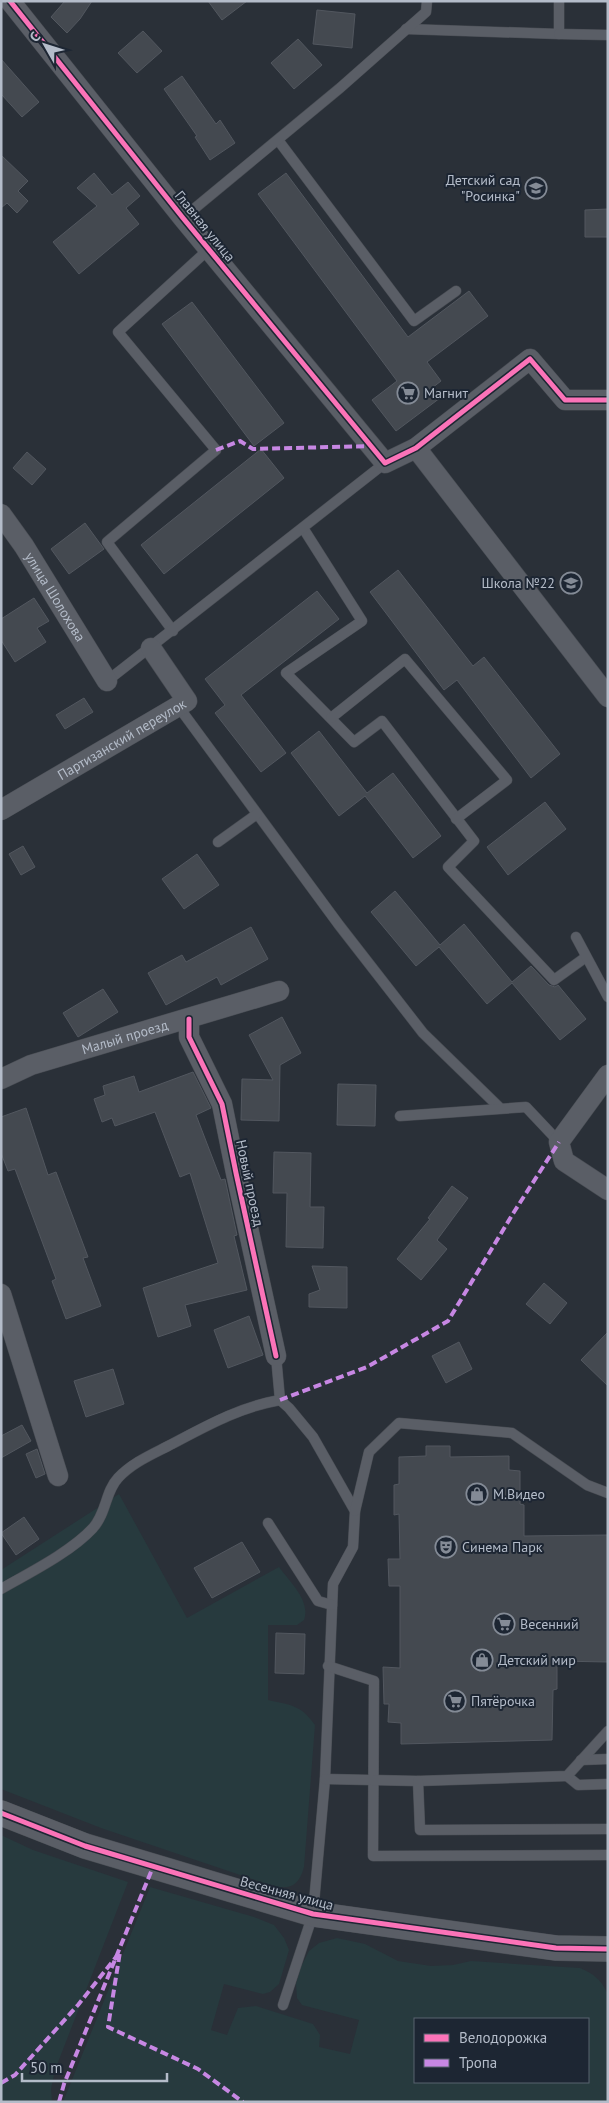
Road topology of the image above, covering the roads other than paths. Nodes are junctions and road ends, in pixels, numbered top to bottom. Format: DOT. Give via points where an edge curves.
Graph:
graph roads {
  1 [pos="10,1"];
  2 [pos="427,1"];
  3 [pos="559,1"];
  4 [pos="406,28"];
  5 [pos="559,34"];
  6 [pos="608,35"];
  7 [pos="278,140"];
  8 [pos="183,218"];
  9 [pos="209,249"];
  10 [pos="456,291"];
  11 [pos="608,400"];
  12 [pos="416,448"];
  13 [pos="386,463"];
  14 [pos="1,514"];
  15 [pos="303,528"];
  16 [pos="173,631"];
  17 [pos="151,648"];
  18 [pos="107,681"];
  19 [pos="608,697"];
  20 [pos="178,706"];
  21 [pos="330,718"];
  22 [pos="1,810"];
  23 [pos="257,814"];
  24 [pos="456,819"];
  25 [pos="218,842"];
  26 [pos="576,937"];
  27 [pos="586,957"];
  28 [pos="279,991"];
  29 [pos="608,997"];
  30 [pos="189,1020"];
  31 [pos="608,1075"];
  32 [pos="1,1079"];
  33 [pos="500,1108"];
  34 [pos="400,1116"];
  35 [pos="559,1142"];
  36 [pos="608,1190"];
  37 [pos="1,1294"];
  38 [pos="276,1356"];
  39 [pos="280,1400"];
  40 [pos="58,1476"];
  41 [pos="363,1480"];
  42 [pos="338,1482"];
  43 [pos="608,1493"];
  44 [pos="355,1511"];
  45 [pos="268,1523"];
  46 [pos="1,1589"];
  47 [pos="332,1605"];
  48 [pos="328,1666"];
  49 [pos="608,1731"];
  50 [pos="608,1759"];
  51 [pos="581,1760"];
  52 [pos="566,1776"];
  53 [pos="325,1780"];
  54 [pos="374,1780"];
  55 [pos="418,1781"];
  56 [pos="608,1784"];
  57 [pos="1,1813"];
  58 [pos="608,1829"];
  59 [pos="608,1855"];
  60 [pos="313,1914"];
  61 [pos="608,1949"];
  62 [pos="283,2005"];
  1 -- 8 [label="street, Главная улица"];
  2 -- 4 [label="lane" via="426,12"];
  3 -- 5 [label="lane"];
  4 -- 5 [label="lane"];
  4 -- 7 [label="lane"];
  5 -- 6 [label="lane"];
  7 -- 8 [label="lane"];
  7 -- 10 [label="lane" via="414,321"];
  8 -- 9 [label="street, Главная улица"];
  9 -- 13 [label="street, Главная улица"];
  9 -- 16 [label="lane" via="118,332 216,450 107,542"];
  11 -- 12 [label="street" via="566,400 530,359"];
  12 -- 13 [label="street"];
  12 -- 19 [label="street"];
  13 -- 15 [label="lane"];
  14 -- 18 [label="street, улица Шолохова"];
  15 -- 16 [label="lane"];
  15 -- 21 [label="lane" via="362,621 286,672"];
  16 -- 17 [label="lane"];
  17 -- 18 [label="lane"];
  17 -- 20 [label="street, Партизанский переулок" via="187,701"];
  20 -- 22 [label="street, Партизанский переулок"];
  20 -- 23 [label="lane"];
  21 -- 24 [label="lane" via="354,742 382,722"];
  21 -- 24 [label="lane" via="405,659 507,780"];
  23 -- 25 [label="lane"];
  23 -- 33 [label="lane" via="423,1033"];
  24 -- 27 [label="lane" via="474,841 448,867 534,959 554,980"];
  26 -- 27 [label="lane"];
  27 -- 29 [label="lane"];
  28 -- 30 [label="street, Малый проезд"];
  30 -- 32 [label="street, Малый проезд" via="31,1066"];
  30 -- 38 [label="street, Новый проезд" via="189,1037 222,1104"];
  31 -- 35 [label="street"];
  33 -- 34 [label="lane"];
  33 -- 35 [label="lane" via="526,1106"];
  35 -- 36 [label="street" via="564,1161"];
  37 -- 40 [label="street"];
  38 -- 39 [label="lane"];
  39 -- 42 [label="lane" via="313,1437"];
  39 -- 46 [label="lane" via="229,1414 133,1464 116,1480 105,1511 93,1528"];
  41 -- 42 [label="lane" via="356,1487 349,1488"];
  41 -- 43 [label="lane" via="370,1452 399,1423 512,1433 587,1485"];
  41 -- 44 [label="lane"];
  42 -- 44 [label="lane"];
  44 -- 47 [label="lane" via="353,1547 333,1584"];
  45 -- 47 [label="lane" via="318,1600"];
  47 -- 48 [label="lane"];
  48 -- 53 [label="lane"];
  48 -- 54 [label="lane" via="374,1681"];
  49 -- 51 [label="lane"];
  50 -- 51 [label="lane"];
  51 -- 52 [label="lane"];
  52 -- 55 [label="lane"];
  52 -- 56 [label="lane" via="578,1785"];
  53 -- 54 [label="lane"];
  53 -- 60 [label="lane"];
  54 -- 55 [label="lane"];
  54 -- 59 [label="lane" via="373,1856"];
  55 -- 58 [label="lane" via="420,1830"];
  57 -- 60 [label="street, Весенняя улица" via="85,1846"];
  60 -- 61 [label="street, Весенняя улица" via="556,1948"];
  60 -- 62 [label="lane"];
}
